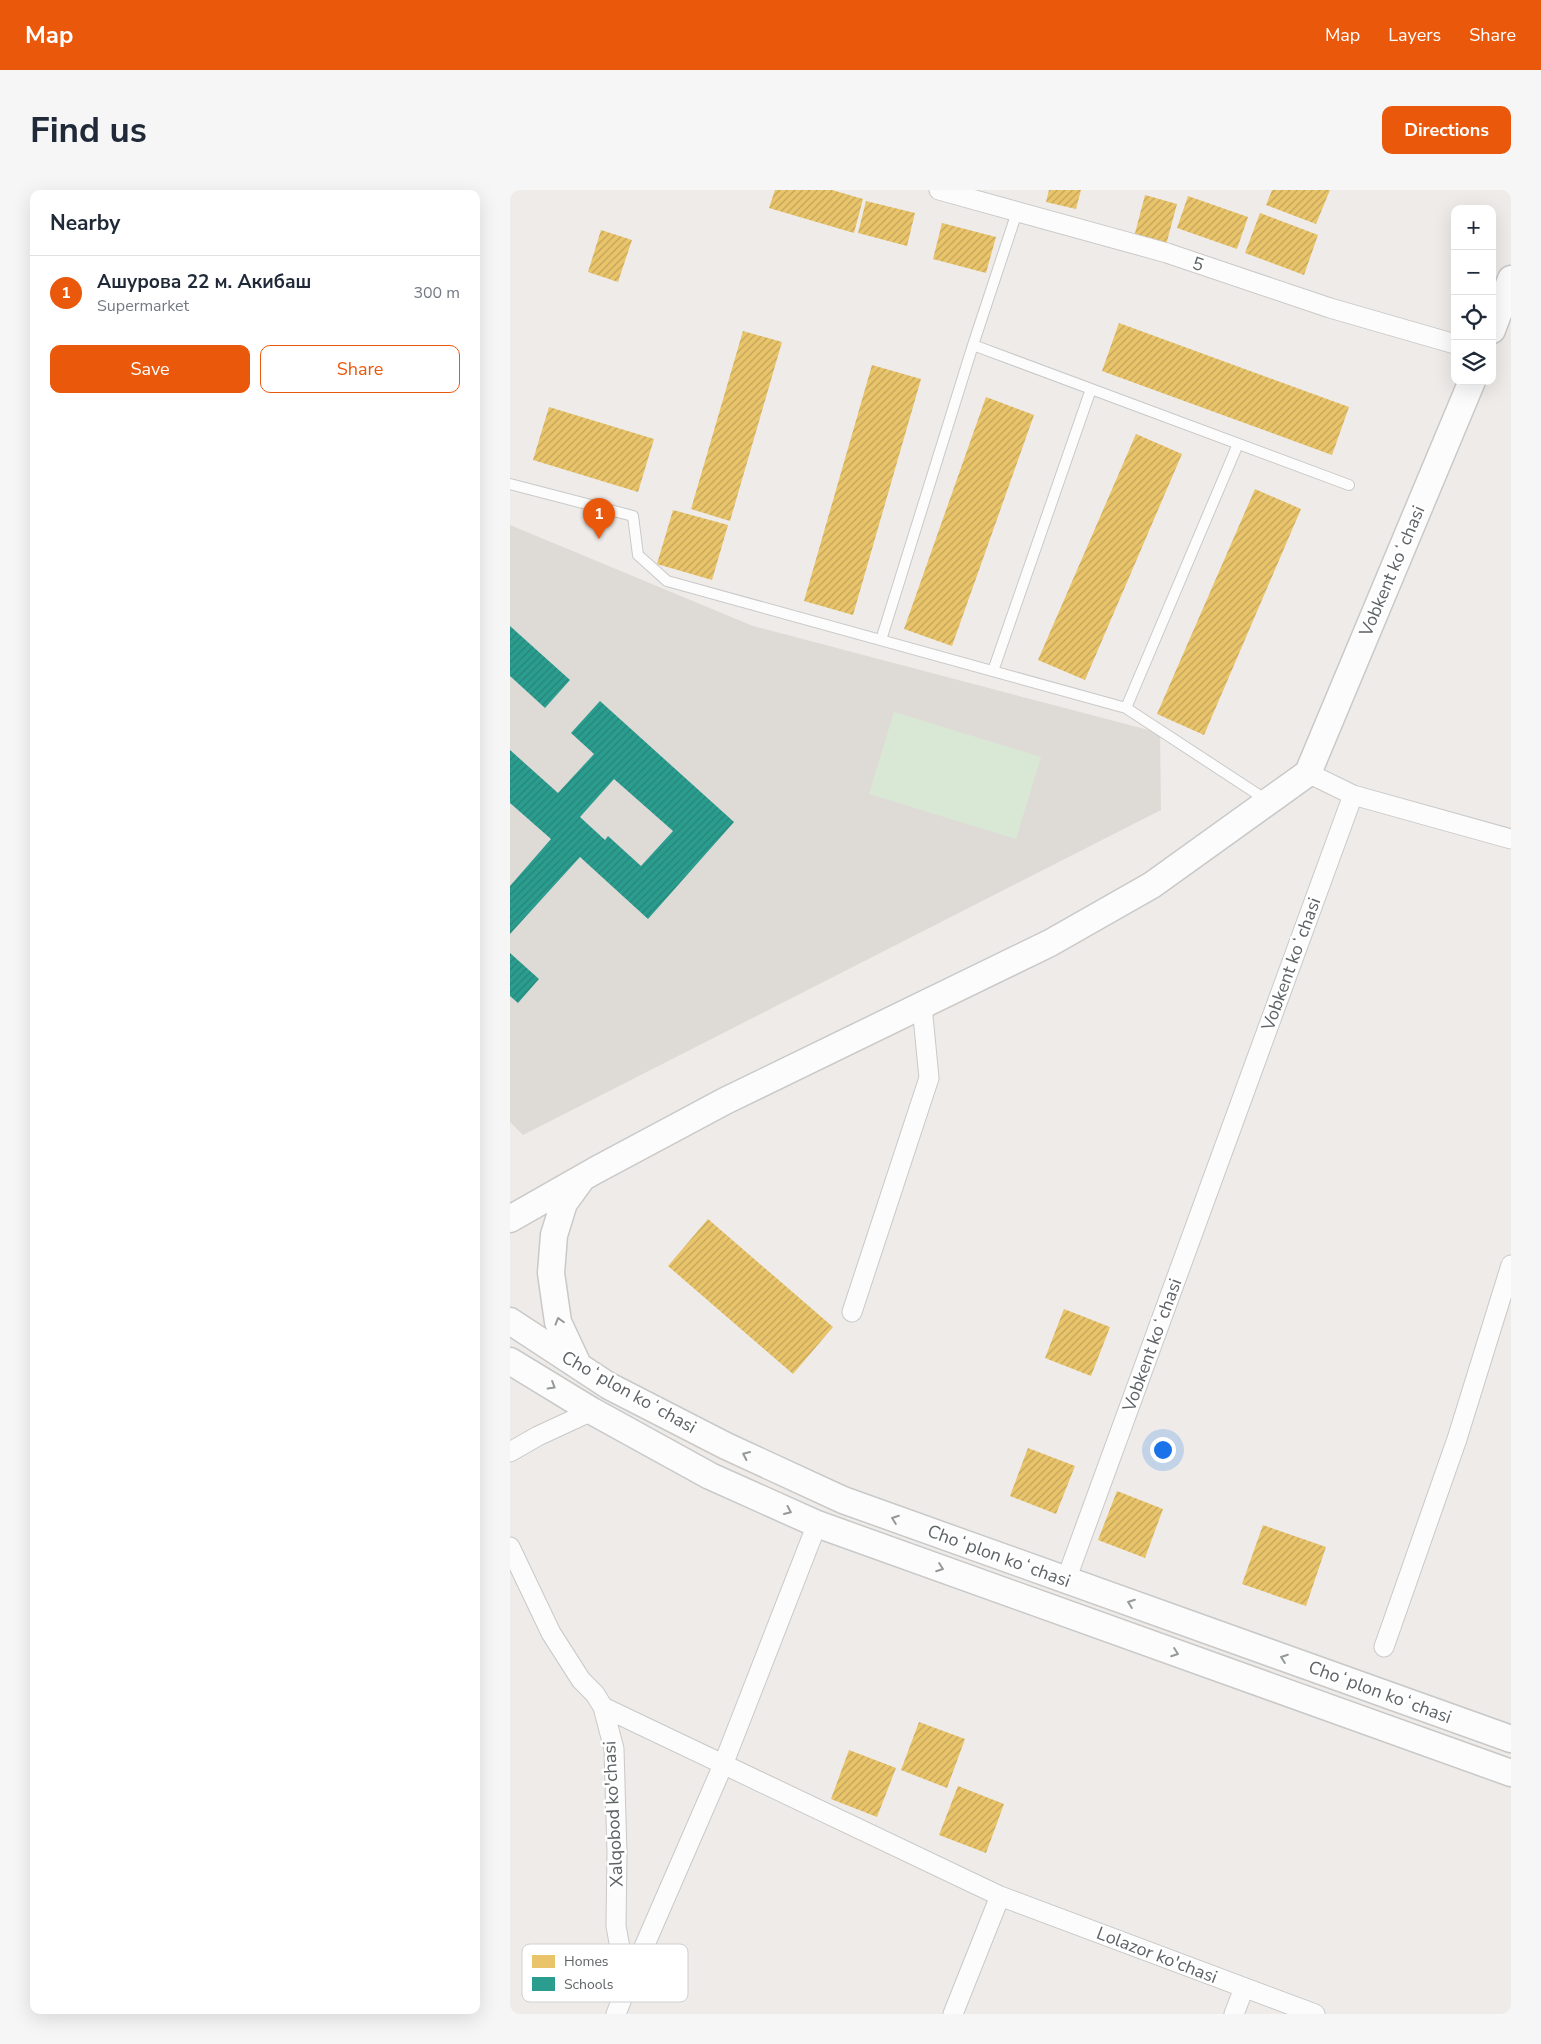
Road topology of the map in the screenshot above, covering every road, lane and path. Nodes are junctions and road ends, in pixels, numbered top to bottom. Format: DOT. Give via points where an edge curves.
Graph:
graph roads {
  1 [pos="939,190"];
  2 [pos="1017,212"];
  3 [pos="1511,278"];
  4 [pos="1496,319"];
  5 [pos="1451,343"];
  6 [pos="973,345"];
  7 [pos="1470,385"];
  8 [pos="1091,389"];
  9 [pos="1238,444"];
  10 [pos="510,484"];
  11 [pos="1349,485"];
  12 [pos="881,640"];
  13 [pos="993,671"];
  14 [pos="1126,708"];
  15 [pos="1308,773"];
  16 [pos="1354,795"];
  17 [pos="1269,802"];
  18 [pos="1511,839"];
  19 [pos="922,1006"];
  20 [pos="583,1177"];
  21 [pos="510,1219"];
  22 [pos="1511,1264"];
  23 [pos="852,1312"];
  24 [pos="510,1321"];
  25 [pos="510,1361"];
  26 [pos="578,1366"];
  27 [pos="592,1410"];
  28 [pos="510,1452"];
  29 [pos="817,1524"];
  30 [pos="510,1547"];
  31 [pos="1066,1580"];
  32 [pos="1384,1647"];
  33 [pos="603,1707"];
  34 [pos="1511,1739"];
  35 [pos="723,1765"];
  36 [pos="1511,1774"];
  37 [pos="1000,1896"];
  38 [pos="619,1944"];
  39 [pos="645,1944"];
  40 [pos="1244,1988"];
  41 [pos="621,2002"];
  42 [pos="616,2014"];
  43 [pos="953,2014"];
  44 [pos="1234,2014"];
  45 [pos="1315,2014"];
  1 -- 2 [label="street, 5 / 5"];
  2 -- 5 [label="street, 5 / 5" via="1167,253 1330,308"];
  2 -- 6 [label="lane"];
  3 -- 4 [label="main road"];
  6 -- 8 [label="lane"];
  6 -- 12 [label="lane"];
  7 -- 15 [label="main road, Vobkent koʻchasi"];
  8 -- 9 [label="lane"];
  8 -- 13 [label="lane"];
  9 -- 11 [label="lane"];
  9 -- 14 [label="lane"];
  10 -- 12 [label="lane" via="633,516 638,555 667,581"];
  12 -- 13 [label="lane"];
  13 -- 14 [label="lane"];
  14 -- 17 [label="lane"];
  15 -- 16 [label="street"];
  15 -- 17 [label="main road"];
  16 -- 18 [label="street"];
  16 -- 31 [label="street, Vobkent koʻchasi"];
  17 -- 19 [label="main road" via="1152,886 1050,943"];
  19 -- 20 [label="main road" via="725,1101"];
  19 -- 23 [label="street" via="929,1078"];
  20 -- 21 [label="main road"];
  26 -- 20 [label="main road, one-way" via="558,1322 551,1273 554,1235 564,1203"];
  22 -- 32 [label="street" via="1457,1439"];
  24 -- 26 [label="main road, Choʻplon koʻchasi"];
  25 -- 27 [label="main road, Choʻplon koʻchasi, one-way"];
  31 -- 26 [label="main road, Choʻplon koʻchasi, one-way" via="843,1500 726,1446 609,1386"];
  27 -- 28 [label="street"];
  27 -- 29 [label="main road, Choʻplon koʻchasi, one-way" via="710,1476"];
  29 -- 35 [label="street"];
  29 -- 36 [label="main road, Choʻplon koʻchasi, one-way"];
  30 -- 33 [label="street, Xalqobod ko'chasi" via="551,1633"];
  34 -- 31 [label="main road, Choʻplon koʻchasi, one-way"];
  33 -- 35 [label="street, Lolazor ko'chasi"];
  33 -- 38 [label="street, Xalqobod ko'chasi" via="614,1749 616,1926"];
  35 -- 37 [label="street, Lolazor ko'chasi"];
  35 -- 39 [label="street"];
  37 -- 40 [label="street, Lolazor ko'chasi"];
  37 -- 43 [label="street"];
  40 -- 44 [label="street"];
  40 -- 45 [label="street, Lolazor ko'chasi"];
  41 -- 42 [label="street"];
}
